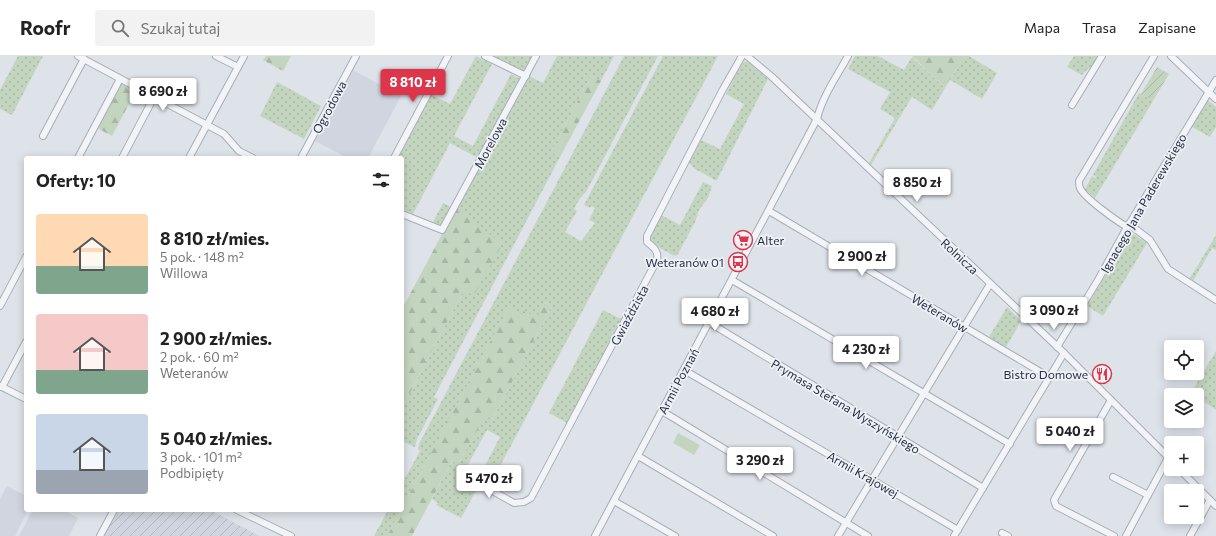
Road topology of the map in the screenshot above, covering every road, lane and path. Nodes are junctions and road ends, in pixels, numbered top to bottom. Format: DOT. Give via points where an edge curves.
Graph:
graph roads {
  1 [pos="78,56"];
  2 [pos="216,56"];
  3 [pos="244,56"];
  4 [pos="356,56"];
  5 [pos="448,56"];
  6 [pos="485,56"];
  7 [pos="536,56"];
  8 [pos="742,56"];
  9 [pos="746,56"];
  10 [pos="848,56"];
  11 [pos="1102,56"];
  12 [pos="1154,56"];
  13 [pos="1171,56"];
  14 [pos="84,60"];
  15 [pos="238,67"];
  16 [pos="526,76"];
  17 [pos="120,79"];
  18 [pos="1216,80"];
  19 [pos="1208,92"];
  20 [pos="154,97"];
  21 [pos="1216,99"];
  22 [pos="1072,105"];
  23 [pos="817,119"];
  24 [pos="207,124"];
  25 [pos="43,136"];
  26 [pos="79,156"];
  27 [pos="123,156"];
  28 [pos="190,156"];
  29 [pos="250,156"];
  30 [pos="302,156"];
  31 [pos="395,156"];
  32 [pos="769,211"];
  33 [pos="404,215"];
  34 [pos="1128,226"];
  35 [pos="24,261"];
  36 [pos="732,280"];
  37 [pos="990,284"];
  38 [pos="1216,300"];
  39 [pos="0,306"];
  40 [pos="710,322"];
  41 [pos="964,326"];
  42 [pos="24,346"];
  43 [pos="1057,347"];
  44 [pos="1064,353"];
  45 [pos="684,370"];
  46 [pos="1049,377"];
  47 [pos="1,386"];
  48 [pos="924,393"];
  49 [pos="24,398"];
  50 [pos="1111,400"];
  51 [pos="662,412"];
  52 [pos="898,436"];
  53 [pos="1010,444"];
  54 [pos="1164,453"];
  55 [pos="638,456"];
  56 [pos="1164,469"];
  57 [pos="466,476"];
  58 [pos="1186,476"];
  59 [pos="1113,477"];
  60 [pos="872,480"];
  61 [pos="984,488"];
  62 [pos="1148,495"];
  63 [pos="1210,500"];
  64 [pos="614,501"];
  65 [pos="1216,506"];
  66 [pos="113,512"];
  67 [pos="241,512"];
  68 [pos="846,522"];
  69 [pos="265,524"];
  70 [pos="958,530"];
  71 [pos="100,536"];
  72 [pos="282,536"];
  73 [pos="291,536"];
  74 [pos="595,536"];
  75 [pos="675,536"];
  76 [pos="773,536"];
  77 [pos="838,536"];
  78 [pos="868,536"];
  79 [pos="954,536"];
  80 [pos="1114,536"];
  81 [pos="1126,536"];
  82 [pos="1190,536"];
  1 -- 14 [label="street"];
  2 -- 15 [label="street"];
  3 -- 15 [label="street"];
  4 -- 30 [label="street, Ogrodowa"];
  5 -- 31 [label="street"];
  6 -- 16 [label="street"];
  7 -- 16 [label="street, Morelowa"];
  8 -- 57 [label="street, Gwiaździsta" via="647,236 647,242 657,251 657,260 531,498 524,502 512,502"];
  9 -- 23 [label="street, Rolnicza"];
  10 -- 23 [label="street, Armii Poznań" via="829,89"];
  11 -- 22 [label="street"];
  12 -- 34 [label="street" via="1079,181 1083,193 1107,214"];
  13 -- 19 [label="street"];
  14 -- 17 [label="street"];
  14 -- 25 [label="street"];
  15 -- 24 [label="street"];
  16 -- 33 [label="street, Morelowa" via="442,230"];
  17 -- 20 [label="street"];
  17 -- 26 [label="street"];
  18 -- 19 [label="street, Ignacego Jana Paderewskiego"];
  19 -- 21 [label="street"];
  19 -- 34 [label="street, Ignacego Jana Paderewskiego"];
  20 -- 24 [label="street"];
  20 -- 27 [label="street"];
  23 -- 32 [label="street, Armii Poznań"];
  23 -- 37 [label="street, Rolnicza"];
  24 -- 28 [label="street"];
  24 -- 29 [label="street" via="224,134 239,150"];
  32 -- 36 [label="street, Armii Poznań"];
  32 -- 41 [label="street, Weteranów"];
  34 -- 38 [label="street" via="1150,240 1168,269"];
  34 -- 43 [label="street, Ignacego Jana Paderewskiego"];
  35 -- 39 [label="street"];
  36 -- 40 [label="street, Armii Poznań"];
  36 -- 48 [label="street"];
  37 -- 41 [label="street"];
  37 -- 43 [label="street, Rolnicza"];
  40 -- 45 [label="street, Armii Poznań"];
  40 -- 52 [label="street, Prymasa Stefana Wyszyńskiego"];
  41 -- 46 [label="street, Weteranów"];
  41 -- 48 [label="street"];
  42 -- 47 [label="street"];
  43 -- 44 [label="street, Rolnicza"];
  44 -- 46 [label="street"];
  44 -- 50 [label="street, Rolnicza"];
  45 -- 51 [label="street, Armii Poznań"];
  45 -- 60 [label="street, Armii Krajowej"];
  46 -- 53 [label="street"];
  47 -- 49 [label="street"];
  48 -- 52 [label="street"];
  48 -- 53 [label="street"];
  50 -- 54 [label="street, Rolnicza"];
  50 -- 80 [label="street" via="1054,500 1056,506"];
  51 -- 55 [label="street, Armii Poznań"];
  51 -- 68 [label="street"];
  52 -- 60 [label="street"];
  52 -- 61 [label="street, Prymasa Stefana Wyszyńskiego"];
  53 -- 61 [label="street"];
  55 -- 64 [label="street, Armii Poznań"];
  55 -- 76 [label="street"];
  56 -- 62 [label="street"];
  58 -- 63 [label="street"];
  59 -- 62 [label="street"];
  60 -- 68 [label="street"];
  60 -- 70 [label="street, Armii Krajowej"];
  61 -- 70 [label="street"];
  62 -- 81 [label="street"];
  63 -- 65 [label="street"];
  63 -- 82 [label="street"];
  64 -- 74 [label="street, Armii Poznań"];
  64 -- 75 [label="street"];
  66 -- 71 [label="street"];
  67 -- 69 [label="street"];
  68 -- 77 [label="street"];
  68 -- 78 [label="street"];
  69 -- 72 [label="street"];
  69 -- 73 [label="street"];
  70 -- 79 [label="street"];
}
